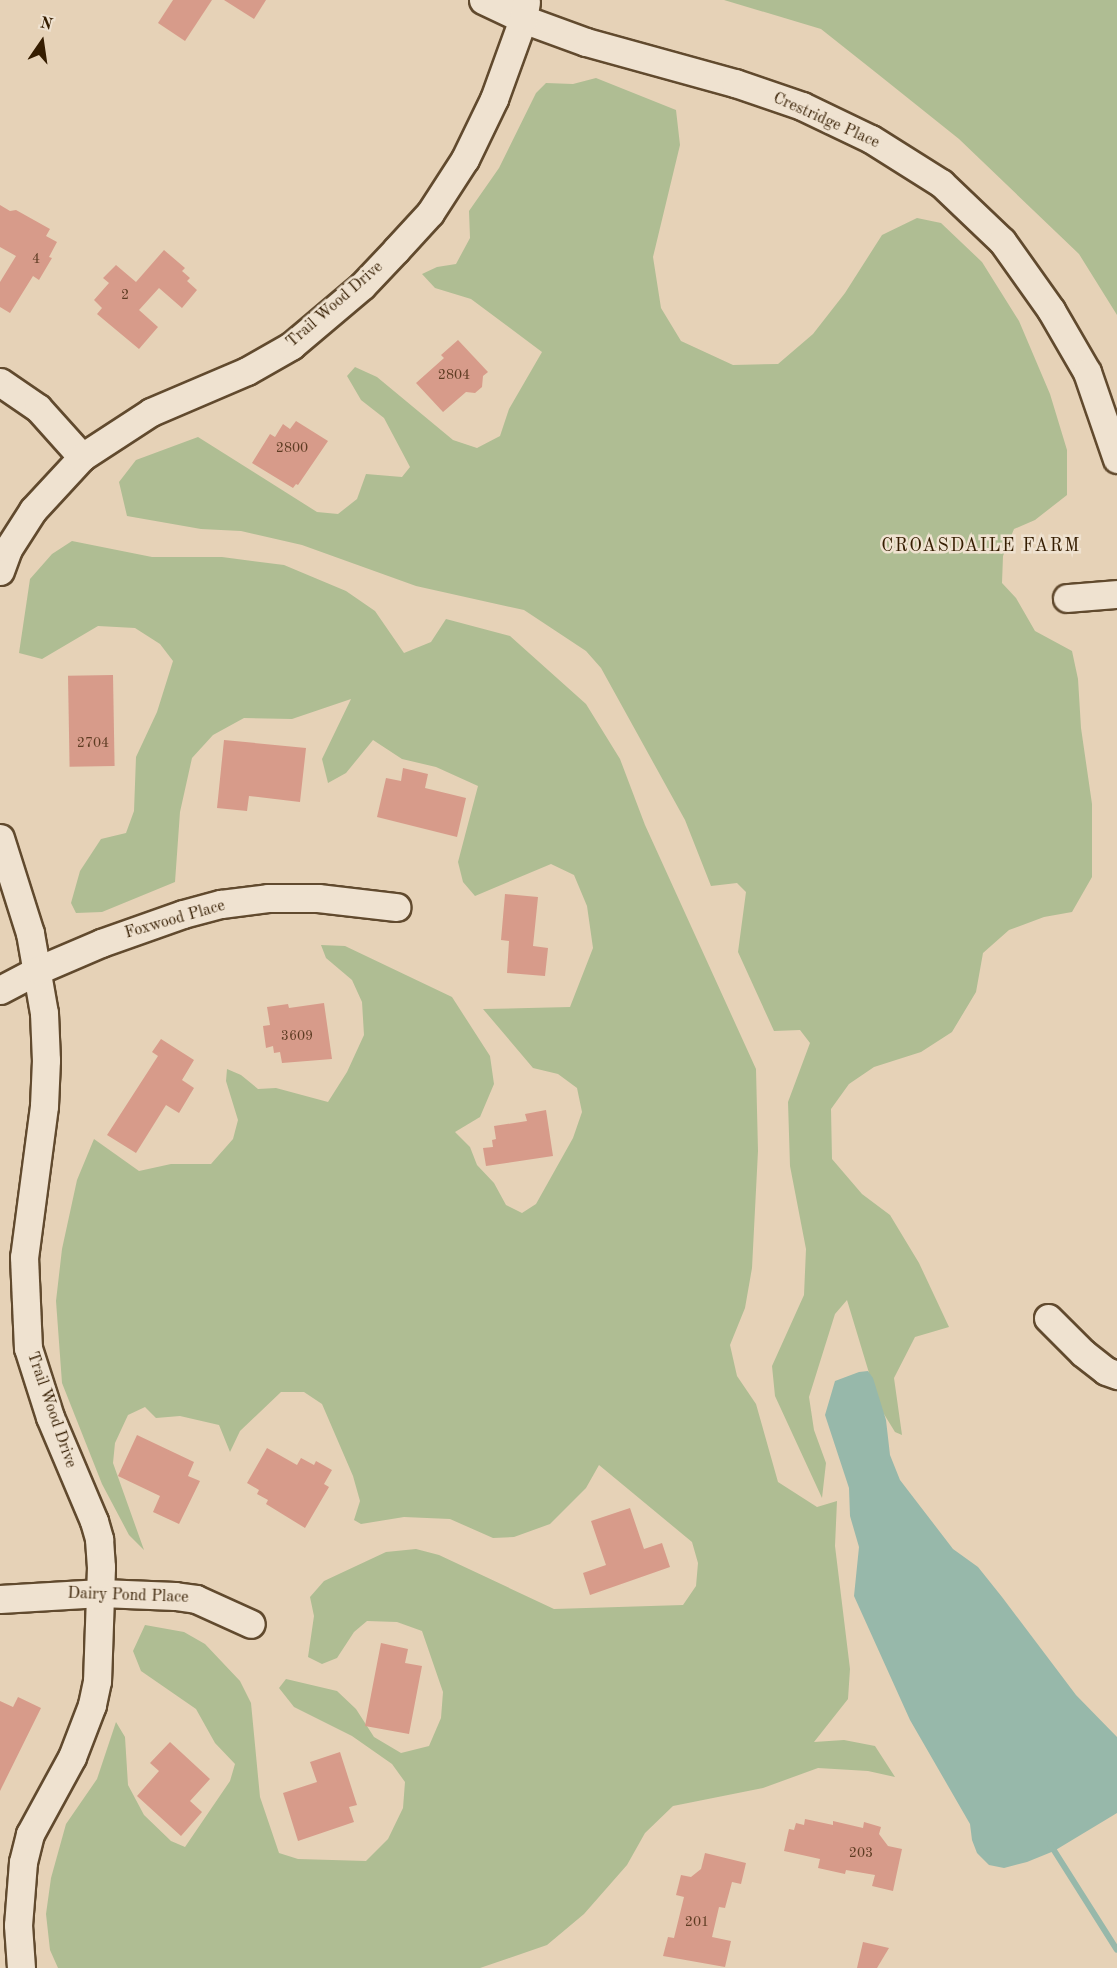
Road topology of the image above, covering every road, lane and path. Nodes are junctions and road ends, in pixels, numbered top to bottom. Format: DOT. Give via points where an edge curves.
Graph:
graph roads {
  1 [pos="483,0"];
  2 [pos="525,10"];
  3 [pos="0,382"];
  4 [pos="82,458"];
  5 [pos="1117,459"];
  6 [pos="0,571"];
  7 [pos="1117,594"];
  8 [pos="1067,598"];
  9 [pos="0,838"];
  10 [pos="396,907"];
  11 [pos="38,969"];
  12 [pos="0,990"];
  13 [pos="1048,1318"];
  14 [pos="1117,1375"];
  15 [pos="101,1593"];
  16 [pos="0,1599"];
  17 [pos="251,1624"];
  18 [pos="21,1968"];
  1 -- 2 [label="street, Crestridge Place"];
  2 -- 4 [label="street, Trail Wood Drive" via="494,99 465,159 430,213 362,285 316,327 268,361 151,412"];
  2 -- 5 [label="street, Crestridge Place" via="586,42 735,83 802,106 871,139 941,183 1002,241 1051,310 1087,372"];
  3 -- 4 [label="street" via="38,408"];
  4 -- 6 [label="street, Trail Wood Drive" via="33,510 8,549"];
  7 -- 8 [label="street"];
  9 -- 11 [label="street, Trail Wood Drive"];
  10 -- 11 [label="street, Foxwood Place" via="318,897 222,904 183,914"];
  11 -- 12 [label="street, Foxwood Place"];
  11 -- 15 [label="street, Trail Wood Drive" via="46,1060 37,1174 24,1257 28,1348 50,1417 96,1530"];
  13 -- 14 [label="street" via="1083,1353"];
  15 -- 16 [label="street, Dairy Pond Place"];
  15 -- 17 [label="street, Dairy Pond Place" via="196,1599"];
  15 -- 18 [label="street, Trail Wood Drive" via="97,1681 92,1705 72,1757 30,1834 23,1862 18,1925"];
}
